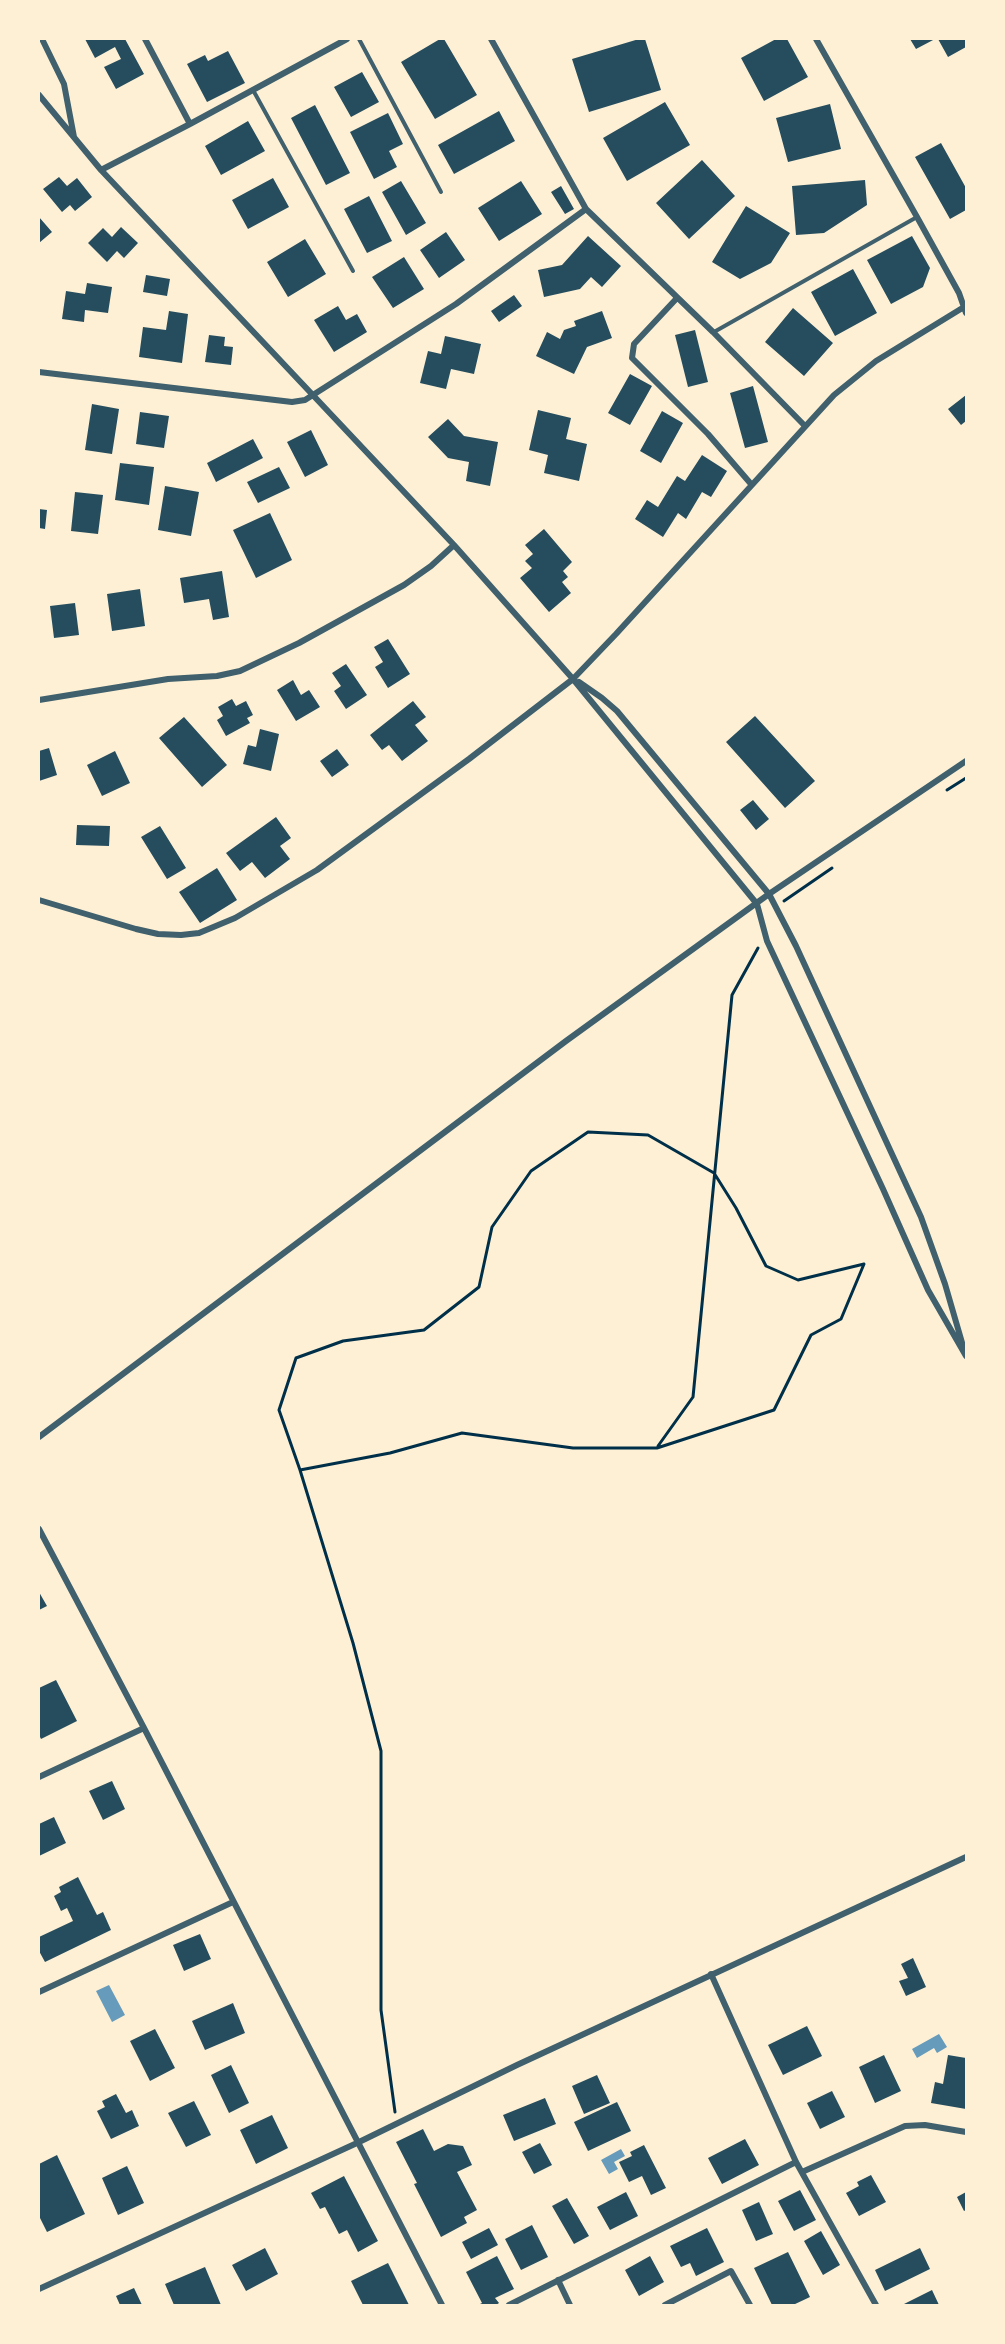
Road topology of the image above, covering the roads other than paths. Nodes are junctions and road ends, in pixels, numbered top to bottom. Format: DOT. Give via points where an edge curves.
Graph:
graph roads {
  1 [pos="42,39"];
  2 [pos="145,39"];
  3 [pos="347,39"];
  4 [pos="358,39"];
  5 [pos="490,39"];
  6 [pos="816,39"];
  7 [pos="253,90"];
  8 [pos="39,95"];
  9 [pos="190,124"];
  10 [pos="75,140"];
  11 [pos="101,170"];
  12 [pos="441,192"];
  13 [pos="586,209"];
  14 [pos="917,216"];
  15 [pos="353,271"];
  16 [pos="966,288"];
  17 [pos="958,293"];
  18 [pos="677,298"];
  19 [pos="965,310"];
  20 [pos="713,332"];
  21 [pos="39,372"];
  22 [pos="314,396"];
  23 [pos="805,426"];
  24 [pos="752,484"];
  25 [pos="454,545"];
  26 [pos="573,679"];
  27 [pos="39,700"];
  28 [pos="966,760"];
  29 [pos="769,894"];
  30 [pos="39,900"];
  31 [pos="757,904"];
  32 [pos="966,1356"];
  33 [pos="39,1437"];
  34 [pos="39,1529"];
  35 [pos="144,1728"];
  36 [pos="39,1777"];
  37 [pos="966,1857"];
  38 [pos="233,1902"];
  39 [pos="711,1974"];
  40 [pos="39,1992"];
  41 [pos="966,2132"];
  42 [pos="357,2143"];
  43 [pos="796,2162"];
  44 [pos="802,2172"];
  45 [pos="558,2280"];
  46 [pos="39,2289"];
  47 [pos="442,2305"];
  48 [pos="509,2305"];
  49 [pos="570,2305"];
  50 [pos="665,2305"];
  51 [pos="750,2305"];
  52 [pos="876,2305"];
  1 -- 10 [label="street" via="64,84"];
  2 -- 9 [label="street"];
  3 -- 7 [label="street"];
  4 -- 12 [label="lane"];
  5 -- 13 [label="street"];
  6 -- 14 [label="street"];
  7 -- 9 [label="street"];
  7 -- 15 [label="lane"];
  8 -- 10 [label="street"];
  9 -- 11 [label="street"];
  10 -- 11 [label="street"];
  11 -- 22 [label="street"];
  13 -- 18 [label="street"];
  13 -- 22 [label="street" via="456,304"];
  14 -- 17 [label="street"];
  14 -- 20 [label="lane"];
  16 -- 17 [label="street"];
  17 -- 19 [label="street"];
  18 -- 20 [label="street"];
  18 -- 24 [label="street" via="634,344 632,358"];
  19 -- 23 [label="street" via="876,361 834,395"];
  20 -- 23 [label="street"];
  21 -- 22 [label="street" via="292,402"];
  22 -- 25 [label="street"];
  23 -- 24 [label="street"];
  24 -- 26 [label="street"];
  25 -- 26 [label="street"];
  25 -- 27 [label="street" via="404,585 240,671"];
  26 -- 29 [label="street" via="617,711"];
  26 -- 30 [label="street" via="317,870 216,927 199,933 158,934"];
  26 -- 31 [label="street"];
  28 -- 29 [label="street"];
  29 -- 31 [label="street"];
  29 -- 32 [label="street" via="921,1217"];
  31 -- 32 [label="street" via="767,941 928,1290"];
  31 -- 33 [label="street" via="566,1041"];
  34 -- 35 [label="street"];
  35 -- 36 [label="street"];
  35 -- 38 [label="street"];
  37 -- 39 [label="street"];
  38 -- 40 [label="street"];
  38 -- 42 [label="street"];
  39 -- 42 [label="street"];
  39 -- 43 [label="street"];
  41 -- 44 [label="street" via="905,2126"];
  42 -- 46 [label="street"];
  42 -- 47 [label="street"];
  43 -- 44 [label="street"];
  43 -- 45 [label="street"];
  44 -- 52 [label="street"];
  45 -- 48 [label="street"];
  45 -- 49 [label="street"];
  50 -- 51 [label="street" via="731,2271"];
}
